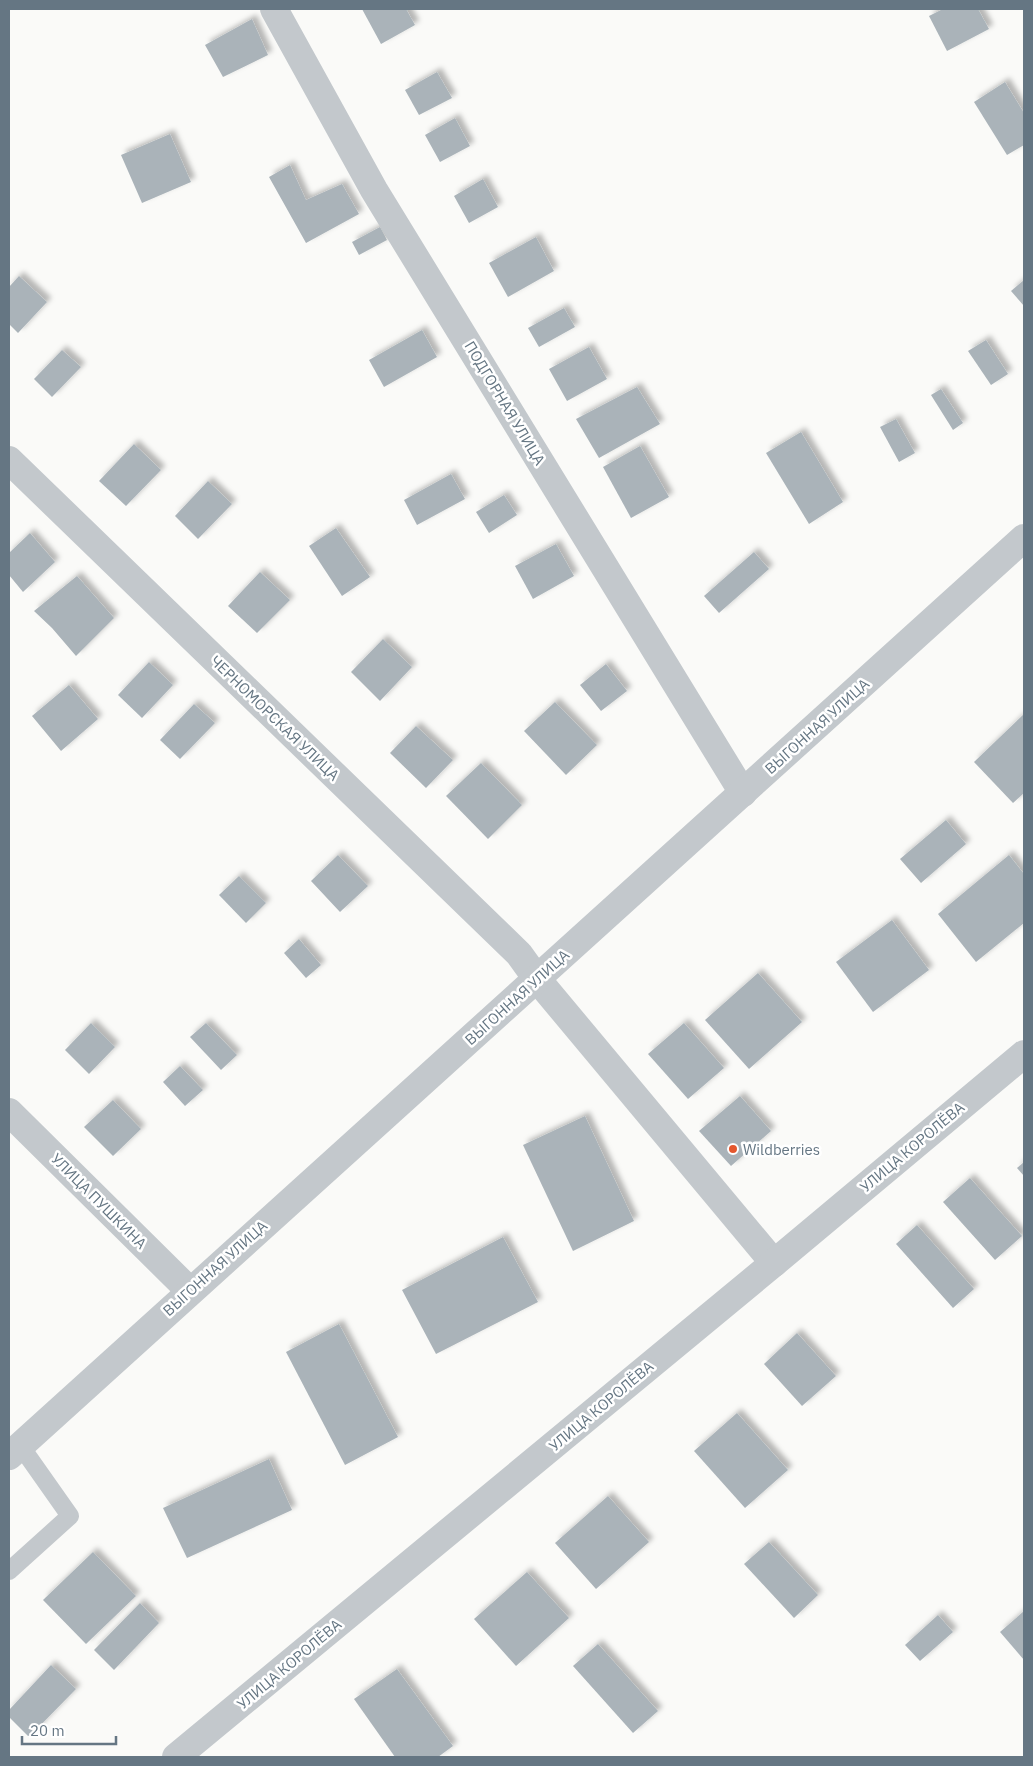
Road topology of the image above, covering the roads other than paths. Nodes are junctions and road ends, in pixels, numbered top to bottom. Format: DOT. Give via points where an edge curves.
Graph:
graph roads {
  1 [pos="274,9"];
  2 [pos="9,460"];
  3 [pos="1024,538"];
  4 [pos="743,793"];
  5 [pos="537,979"];
  6 [pos="1024,1054"];
  7 [pos="9,1112"];
  8 [pos="774,1263"];
  9 [pos="190,1291"];
  10 [pos="15,1451"];
  11 [pos="9,1571"];
  12 [pos="176,1757"];
  1 -- 4 [label="street, ПОДГОРНАЯ УЛИЦА" via="374,190"];
  2 -- 5 [label="street, ЧЕРНОМОРСКАЯ УЛИЦА" via="519,954"];
  3 -- 4 [label="street, ВЫГОННАЯ УЛИЦА"];
  4 -- 5 [label="street, ВЫГОННАЯ УЛИЦА"];
  5 -- 8 [label="street, ЧЕРНОМОРСКАЯ УЛИЦА"];
  5 -- 9 [label="street, ВЫГОННАЯ УЛИЦА"];
  6 -- 8 [label="street, УЛИЦА КОРОЛЁВА"];
  7 -- 9 [label="street, УЛИЦА ПУШКИНА"];
  8 -- 12 [label="street, УЛИЦА КОРОЛЁВА"];
  9 -- 10 [label="street, ВЫГОННАЯ УЛИЦА"];
  10 -- 11 [label="lane" via="70,1516"];
}
